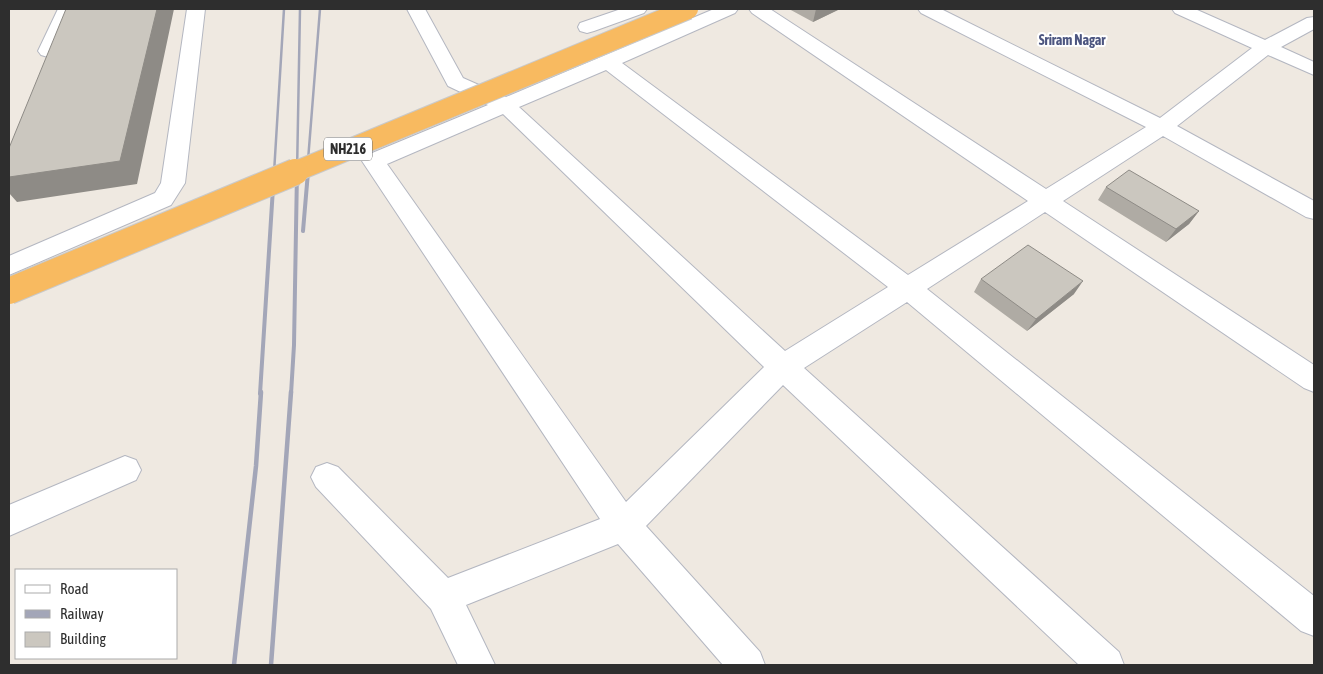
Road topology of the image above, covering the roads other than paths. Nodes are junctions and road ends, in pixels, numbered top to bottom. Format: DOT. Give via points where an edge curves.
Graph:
graph roads {
  1 [pos="66,9"];
  2 [pos="196,9"];
  3 [pos="416,9"];
  4 [pos="638,9"];
  5 [pos="688,9"];
  6 [pos="728,9"];
  7 [pos="758,9"];
  8 [pos="927,9"];
  9 [pos="1181,9"];
  10 [pos="1314,22"];
  11 [pos="587,27"];
  12 [pos="1266,47"];
  13 [pos="48,51"];
  14 [pos="608,62"];
  15 [pos="1314,68"];
  16 [pos="505,105"];
  17 [pos="1162,127"];
  18 [pos="1046,200"];
  19 [pos="1314,211"];
  20 [pos="9,266"];
  21 [pos="909,289"];
  22 [pos="9,291"];
  23 [pos="783,367"];
  24 [pos="1314,380"];
  25 [pos="125,470"];
  26 [pos="327,477"];
  27 [pos="9,521"];
  28 [pos="624,526"];
  29 [pos="442,597"];
  30 [pos="1314,618"];
  31 [pos="477,665"];
  32 [pos="747,665"];
  33 [pos="1106,665"];
  1 -- 13 [label="street"];
  2 -- 20 [label="street" via="173,183 162,199"];
  3 -- 16 [label="street" via="455,82"];
  4 -- 11 [label="street"];
  5 -- 22 [label="highway, NH216, bridge"];
  6 -- 14 [label="street"];
  7 -- 18 [label="street"];
  8 -- 17 [label="street"];
  9 -- 12 [label="street"];
  10 -- 12 [label="street"];
  12 -- 15 [label="street"];
  12 -- 17 [label="street"];
  14 -- 16 [label="street"];
  14 -- 21 [label="street"];
  16 -- 23 [label="street"];
  16 -- 28 [label="street" via="373,161"];
  17 -- 18 [label="street"];
  17 -- 19 [label="street"];
  18 -- 21 [label="street"];
  18 -- 24 [label="street"];
  21 -- 23 [label="street"];
  21 -- 30 [label="street"];
  23 -- 28 [label="street"];
  23 -- 33 [label="street"];
  25 -- 27 [label="street"];
  26 -- 29 [label="street"];
  28 -- 29 [label="street"];
  28 -- 32 [label="street"];
  29 -- 31 [label="street"];
}
